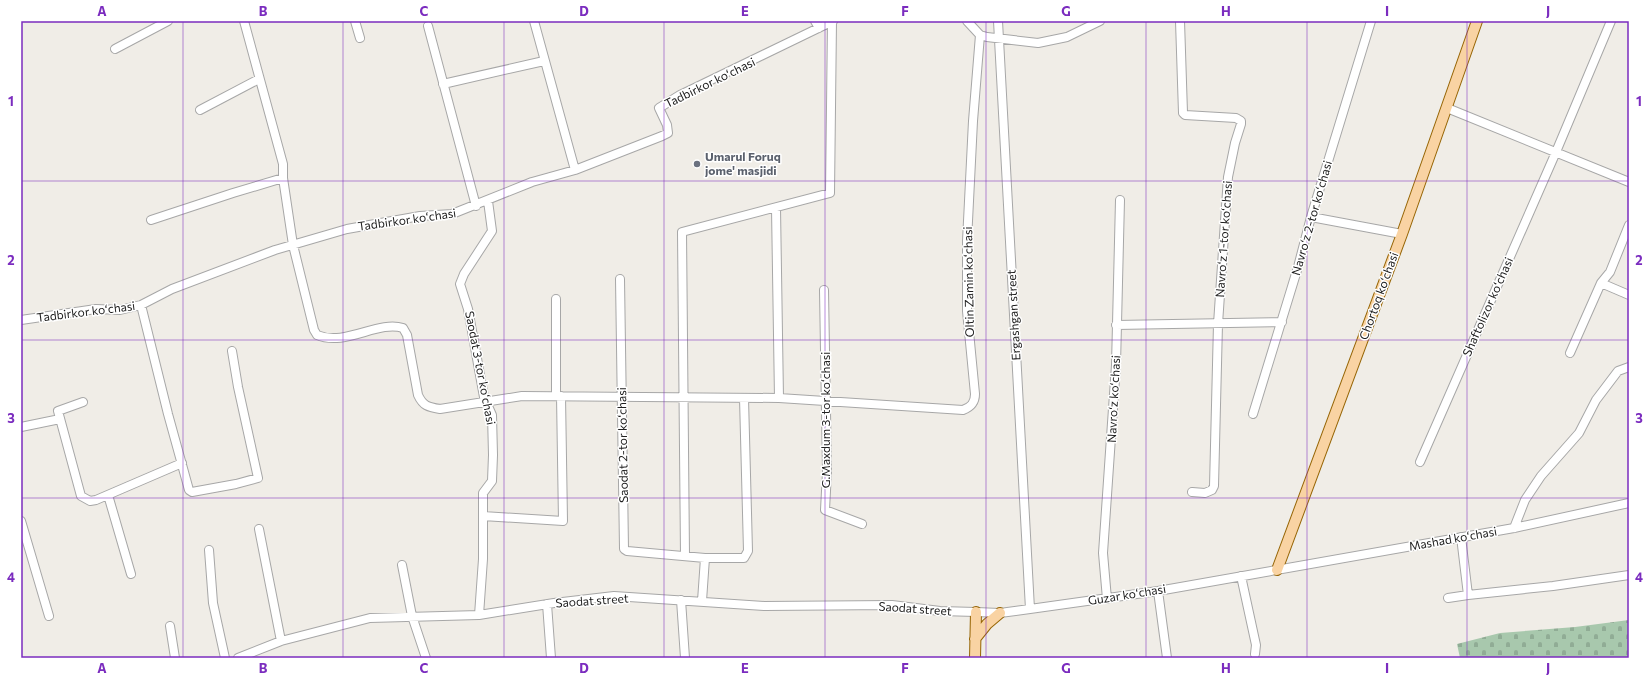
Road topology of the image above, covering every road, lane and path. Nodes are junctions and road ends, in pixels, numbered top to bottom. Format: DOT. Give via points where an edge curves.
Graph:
graph roads {
  1 [pos="168,21"];
  2 [pos="244,21"];
  3 [pos="356,21"];
  4 [pos="534,21"];
  5 [pos="833,21"];
  6 [pos="967,21"];
  7 [pos="998,21"];
  8 [pos="1100,21"];
  9 [pos="1180,21"];
  10 [pos="1371,21"];
  11 [pos="1477,21"];
  12 [pos="1611,21"];
  13 [pos="817,25"];
  14 [pos="428,26"];
  15 [pos="980,35"];
  16 [pos="360,38"];
  17 [pos="999,40"];
  18 [pos="115,49"];
  19 [pos="544,61"];
  20 [pos="259,79"];
  21 [pos="443,84"];
  22 [pos="1447,108"];
  23 [pos="200,110"];
  24 [pos="1556,152"];
  25 [pos="575,170"];
  26 [pos="283,178"];
  27 [pos="1629,182"];
  28 [pos="1120,200"];
  29 [pos="488,201"];
  30 [pos="476,206"];
  31 [pos="776,208"];
  32 [pos="1311,216"];
  33 [pos="151,220"];
  34 [pos="1629,225"];
  35 [pos="1402,234"];
  36 [pos="293,245"];
  37 [pos="620,279"];
  38 [pos="1601,283"];
  39 [pos="824,290"];
  40 [pos="1629,295"];
  41 [pos="556,299"];
  42 [pos="141,305"];
  43 [pos="21,320"];
  44 [pos="1282,322"];
  45 [pos="1218,324"];
  46 [pos="1116,325"];
  47 [pos="232,351"];
  48 [pos="1570,353"];
  49 [pos="1629,367"];
  50 [pos="558,396"];
  51 [pos="622,397"];
  52 [pos="684,398"];
  53 [pos="744,398"];
  54 [pos="779,398"];
  55 [pos="826,400"];
  56 [pos="486,401"];
  57 [pos="83,402"];
  58 [pos="1253,414"];
  59 [pos="60,419"];
  60 [pos="21,427"];
  61 [pos="1420,462"];
  62 [pos="182,463"];
  63 [pos="1192,492"];
  64 [pos="108,495"];
  65 [pos="1629,503"];
  66 [pos="484,516"];
  67 [pos="21,520"];
  68 [pos="862,524"];
  69 [pos="1514,528"];
  70 [pos="259,529"];
  71 [pos="1460,538"];
  72 [pos="209,550"];
  73 [pos="685,556"];
  74 [pos="704,558"];
  75 [pos="402,565"];
  76 [pos="1277,570"];
  77 [pos="131,574"];
  78 [pos="1629,575"];
  79 [pos="1241,576"];
  80 [pos="1158,590"];
  81 [pos="1468,595"];
  82 [pos="1448,598"];
  83 [pos="1107,599"];
  84 [pos="681,600"];
  85 [pos="702,602"];
  86 [pos="547,604"];
  87 [pos="1030,609"];
  88 [pos="976,612"];
  89 [pos="1000,613"];
  90 [pos="479,615"];
  91 [pos="49,616"];
  92 [pos="412,616"];
  93 [pos="170,626"];
  94 [pos="975,638"];
  95 [pos="281,641"];
  96 [pos="1255,654"];
  97 [pos="252,655"];
  98 [pos="174,658"];
  99 [pos="225,658"];
  100 [pos="238,658"];
  101 [pos="426,658"];
  102 [pos="551,658"];
  103 [pos="685,658"];
  104 [pos="975,658"];
  105 [pos="1166,658"];
  1 -- 18 [label="street"];
  2 -- 20 [label="street"];
  3 -- 16 [label="street"];
  4 -- 19 [label="street"];
  5 -- 13 [label="street, Tadbirkor koʻchasi"];
  5 -- 31 [label="street" via="830,193"];
  6 -- 15 [label="street"];
  7 -- 17 [label="street, Ergashgan street"];
  8 -- 17 [label="street" via="1072,35 1051,41 1038,43"];
  9 -- 45 [label="street, Navroʻz 1-tor koʻchasi" via="1183,113 1236,118 1241,121 1228,177"];
  10 -- 32 [label="street, Navroʻz 2-tor koʻchasi"];
  11 -- 22 [label="main road, Chortoq koʻchasi"];
  12 -- 24 [label="street, Shaftolizor koʻchasi"];
  13 -- 25 [label="street, Tadbirkor koʻchasi" via="659,108 668,133"];
  14 -- 21 [label="street"];
  15 -- 17 [label="street"];
  15 -- 55 [label="street, Oltin Zamin koʻchasi" via="967,241 968,311 975,399 963,410"];
  17 -- 87 [label="street, Ergashgan street"];
  19 -- 21 [label="street"];
  19 -- 25 [label="street"];
  20 -- 23 [label="street"];
  20 -- 26 [label="street" via="276,132 283,164"];
  21 -- 30 [label="street"];
  22 -- 24 [label="street"];
  22 -- 35 [label="main road, Chortoq koʻchasi"];
  24 -- 27 [label="street"];
  24 -- 61 [label="street, Shaftolizor koʻchasi"];
  25 -- 29 [label="street, Tadbirkor koʻchasi" via="532,182"];
  26 -- 33 [label="street"];
  26 -- 36 [label="street"];
  28 -- 46 [label="street, Navroʻz koʻchasi"];
  29 -- 30 [label="street, Tadbirkor koʻchasi"];
  29 -- 56 [label="street, Saodat 3-tor koʻchasi" via="492,231 460,284 468,309"];
  30 -- 36 [label="street, Tadbirkor koʻchasi" via="452,214 420,216 347,229"];
  31 -- 52 [label="street" via="682,232"];
  31 -- 54 [label="street"];
  32 -- 35 [label="street"];
  32 -- 44 [label="street, Navroʻz 2-tor koʻchasi"];
  34 -- 38 [label="street" via="1610,272"];
  35 -- 76 [label="main road, Chortoq koʻchasi"];
  36 -- 42 [label="street, Tadbirkor koʻchasi" via="172,289"];
  36 -- 56 [label="street" via="317,334 332,339 392,326 403,328 407,335 422,404 440,408"];
  37 -- 51 [label="street, Saodat 2-tor koʻchasi"];
  38 -- 40 [label="street"];
  38 -- 48 [label="street"];
  39 -- 55 [label="street, G.Maxdum 3-tor koʻchasi"];
  41 -- 50 [label="street"];
  42 -- 43 [label="street, Tadbirkor koʻchasi" via="120,310 96,309"];
  42 -- 62 [label="street"];
  44 -- 45 [label="street"];
  44 -- 58 [label="street, Navroʻz 2-tor koʻchasi"];
  45 -- 46 [label="street"];
  45 -- 63 [label="street, Navroʻz 1-tor koʻchasi" via="1214,486 1205,493"];
  46 -- 83 [label="street, Navroʻz koʻchasi" via="1116,373 1104,553"];
  47 -- 62 [label="street" via="258,478 192,492 189,490"];
  49 -- 69 [label="street" via="1618,371 1596,400 1580,433 1540,476 1525,500"];
  50 -- 51 [label="street"];
  50 -- 56 [label="street" via="522,396"];
  50 -- 66 [label="street" via="563,521"];
  51 -- 52 [label="street"];
  51 -- 73 [label="street, Saodat 2-tor koʻchasi" via="624,549 630,552"];
  52 -- 53 [label="street"];
  52 -- 73 [label="street"];
  53 -- 54 [label="street"];
  53 -- 74 [label="street" via="748,551 744,558"];
  54 -- 55 [label="street"];
  55 -- 68 [label="street, G.Maxdum 3-tor koʻchasi" via="825,510"];
  56 -- 66 [label="street, Saodat 3-tor koʻchasi" via="492,415 493,455 492,481 483,493"];
  57 -- 59 [label="street" via="59,409"];
  59 -- 60 [label="street"];
  59 -- 64 [label="street" via="81,496 90,501"];
  62 -- 64 [label="street"];
  64 -- 77 [label="street"];
  65 -- 69 [label="street, Mashad koʻchasi"];
  66 -- 90 [label="street, Saodat 3-tor koʻchasi"];
  67 -- 91 [label="street"];
  69 -- 71 [label="street, Mashad koʻchasi"];
  70 -- 95 [label="street"];
  71 -- 76 [label="street, Mashad koʻchasi"];
  71 -- 81 [label="street"];
  72 -- 99 [label="street" via="212,597"];
  73 -- 74 [label="street"];
  74 -- 85 [label="street"];
  75 -- 92 [label="street"];
  76 -- 79 [label="street, Guzar koʻchasi"];
  78 -- 81 [label="street"];
  79 -- 80 [label="street, Guzar koʻchasi"];
  79 -- 96 [label="street" via="1256,645"];
  80 -- 83 [label="street, Guzar koʻchasi"];
  80 -- 105 [label="street"];
  81 -- 82 [label="street"];
  83 -- 87 [label="street, Guzar koʻchasi"];
  84 -- 85 [label="street, Saodat street"];
  84 -- 86 [label="street, Saodat street" via="614,596"];
  84 -- 103 [label="street"];
  85 -- 88 [label="street, Saodat street" via="764,606 892,605"];
  86 -- 90 [label="street, Saodat street"];
  86 -- 102 [label="street"];
  87 -- 89 [label="street, Guzar koʻchasi"];
  88 -- 89 [label="street, Guzar koʻchasi"];
  88 -- 94 [label="main road"];
  89 -- 94 [label="main road"];
  90 -- 92 [label="street, Saodat street"];
  92 -- 95 [label="street, Saodat street" via="370,618"];
  92 -- 101 [label="street"];
  93 -- 98 [label="street"];
  94 -- 104 [label="main road"];
  95 -- 97 [label="street, Saodat street"];
  97 -- 100 [label="street, Saodat street"];
}
